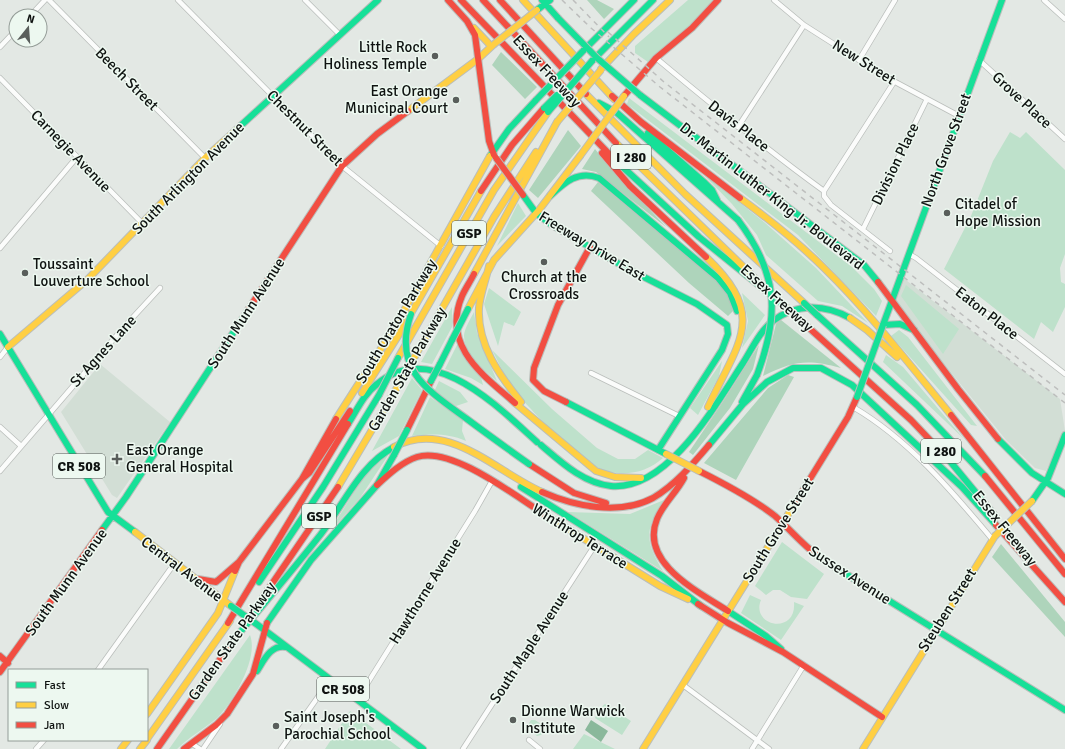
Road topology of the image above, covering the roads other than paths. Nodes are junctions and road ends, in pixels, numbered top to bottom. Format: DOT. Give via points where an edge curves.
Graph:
graph roads {
  1 [pos="45,0"];
  2 [pos="49,0"];
  3 [pos="178,0"];
  4 [pos="305,0"];
  5 [pos="378,0"];
  6 [pos="448,0"];
  7 [pos="461,0"];
  8 [pos="467,0"];
  9 [pos="483,0"];
  10 [pos="500,0"];
  11 [pos="523,0"];
  12 [pos="634,0"];
  13 [pos="654,0"];
  14 [pos="670,0"];
  15 [pos="718,0"];
  16 [pos="774,0"];
  17 [pos="895,0"];
  18 [pos="1002,0"];
  19 [pos="1044,0"];
  20 [pos="546,1"];
  21 [pos="38,8"];
  22 [pos="1065,18"];
  23 [pos="467,21"];
  24 [pos="804,25"];
  25 [pos="340,35"];
  26 [pos="8,38"];
  27 [pos="492,46"];
  28 [pos="0,47"];
  29 [pos="510,52"];
  30 [pos="656,58"];
  31 [pos="478,59"];
  32 [pos="859,60"];
  33 [pos="979,60"];
  34 [pos="0,78"];
  35 [pos="894,82"];
  36 [pos="273,95"];
  37 [pos="612,96"];
  38 [pos="591,98"];
  39 [pos="927,99"];
  40 [pos="546,110"];
  41 [pos="959,116"];
  42 [pos="575,119"];
  43 [pos="557,122"];
  44 [pos="738,127"];
  45 [pos="1065,139"];
  46 [pos="494,156"];
  47 [pos="77,157"];
  48 [pos="205,158"];
  49 [pos="342,166"];
  50 [pos="824,191"];
  51 [pos="550,196"];
  52 [pos="717,200"];
  53 [pos="536,213"];
  54 [pos="143,224"];
  55 [pos="863,229"];
  56 [pos="440,246"];
  57 [pos="590,247"];
  58 [pos="0,248"];
  59 [pos="890,251"];
  60 [pos="908,254"];
  61 [pos="489,266"];
  62 [pos="160,288"];
  63 [pos="892,300"];
  64 [pos="786,308"];
  65 [pos="412,314"];
  66 [pos="883,326"];
  67 [pos="916,332"];
  68 [pos="0,334"];
  69 [pos="8,347"];
  70 [pos="0,357"];
  71 [pos="733,357"];
  72 [pos="591,372"];
  73 [pos="1065,374"];
  74 [pos="929,390"];
  75 [pos="853,407"];
  76 [pos="47,415"];
  77 [pos="679,416"];
  78 [pos="731,417"];
  79 [pos="0,427"];
  80 [pos="692,435"];
  81 [pos="1065,435"];
  82 [pos="553,436"];
  83 [pos="21,446"];
  84 [pos="658,450"];
  85 [pos="0,471"];
  86 [pos="686,474"];
  87 [pos="512,476"];
  88 [pos="652,476"];
  89 [pos="302,478"];
  90 [pos="492,481"];
  91 [pos="1046,483"];
  92 [pos="377,485"];
  93 [pos="1065,494"];
  94 [pos="630,505"];
  95 [pos="113,517"];
  96 [pos="782,523"];
  97 [pos="993,537"];
  98 [pos="595,545"];
  99 [pos="1065,559"];
  100 [pos="239,562"];
  101 [pos="174,564"];
  102 [pos="1065,574"];
  103 [pos="194,578"];
  104 [pos="224,601"];
  105 [pos="1065,602"];
  106 [pos="701,606"];
  107 [pos="728,611"];
  108 [pos="722,620"];
  109 [pos="228,624"];
  110 [pos="935,629"];
  111 [pos="263,630"];
  112 [pos="232,642"];
  113 [pos="286,647"];
  114 [pos="783,652"];
  115 [pos="0,656"];
  116 [pos="8,663"];
  117 [pos="804,665"];
  118 [pos="99,669"];
  119 [pos="0,672"];
  120 [pos="250,680"];
  121 [pos="330,680"];
  122 [pos="683,685"];
  123 [pos="357,700"];
  124 [pos="1065,710"];
  125 [pos="148,713"];
  126 [pos="226,714"];
  127 [pos="882,717"];
  128 [pos="148,739"];
  129 [pos="529,740"];
  130 [pos="758,740"];
  131 [pos="43,741"];
  132 [pos="127,741"];
  133 [pos="146,741"];
  134 [pos="191,742"];
  135 [pos="36,749"];
  136 [pos="121,749"];
  137 [pos="140,749"];
  138 [pos="157,749"];
  139 [pos="184,749"];
  140 [pos="200,749"];
  141 [pos="203,749"];
  142 [pos="281,749"];
  143 [pos="423,749"];
  144 [pos="463,749"];
  145 [pos="540,749"];
  146 [pos="643,749"];
  147 [pos="752,749"];
  148 [pos="769,749"];
  149 [pos="863,749"];
  1 -- 21 [label="street"];
  2 -- 48 [label="street, Beech Street"];
  3 -- 36 [label="street, Chestnut Street"];
  4 -- 25 [label="street"];
  5 -- 25 [label="main road, South Arlington Avenue"];
  6 -- 23 [label="main road, Freeway Drive East"];
  7 -- 29 [label="main road"];
  8 -- 29 [label="main road"];
  9 -- 64 [label="main road, Essex Freeway / I 280" via="596,123"];
  10 -- 38 [label="main road, Essex Freeway / I 280"];
  11 -- 37 [label="main road"];
  12 -- 46 [label="main road, South Oraton Parkway, bridge" via="514,124"];
  13 -- 40 [label="main road, bridge"];
  14 -- 43 [label="main road, Garden State Parkway / GSP, bridge" via="638,30"];
  15 -- 30 [label="main road" via="689,31"];
  16 -- 24 [label="street, New Street"];
  17 -- 32 [label="street"];
  18 -- 33 [label="main road, North Grove Street"];
  19 -- 22 [label="street"];
  20 -- 27 [label="main road, South Munn Avenue, bridge"];
  20 -- 63 [label="main road, Dr. Martin Luther King Jr. Boulevard, bridge" via="558,18 597,58 640,95 855,258 871,273"];
  23 -- 27 [label="main road"];
  23 -- 31 [label="main road, Freeway Drive East" via="475,35"];
  24 -- 32 [label="street, New Street"];
  24 -- 44 [label="street"];
  25 -- 36 [label="main road, South Arlington Avenue"];
  26 -- 28 [label="street"];
  27 -- 31 [label="main road, South Munn Avenue"];
  29 -- 42 [label="main road"];
  30 -- 44 [label="street, Davis Place"];
  30 -- 51 [label="main road, bridge" via="624,96"];
  31 -- 46 [label="main road, Freeway Drive East" via="489,141"];
  31 -- 49 [label="main road, South Munn Avenue" via="377,134"];
  32 -- 35 [label="street, New Street"];
  33 -- 41 [label="main road, North Grove Street"];
  33 -- 45 [label="street, Grove Place"];
  34 -- 47 [label="street, Carnegie Avenue"];
  35 -- 39 [label="street, New Street"];
  35 -- 50 [label="street"];
  36 -- 48 [label="main road, South Arlington Avenue"];
  36 -- 49 [label="street, Chestnut Street"];
  37 -- 52 [label="main road" via="643,129 706,183"];
  37 -- 74 [label="main road" via="641,122 779,226 811,255 861,307"];
  38 -- 52 [label="main road" via="616,112"];
  38 -- 102 [label="main road, Essex Freeway / I 280, bridge" via="702,210 900,388 950,438 1005,499"];
  39 -- 41 [label="street, New Street"];
  39 -- 55 [label="street, Division Place"];
  40 -- 65 [label="main road" via="509,149 490,176"];
  40 -- 109 [label="main road, Garden State Parkway / GSP, bridge" via="494,190 379,395 316,499"];
  41 -- 60 [label="main road, North Grove Street"];
  42 -- 64 [label="main road" via="622,166 735,268"];
  42 -- 71 [label="main road" via="620,176 724,274 733,286 741,304 744,322 741,340"];
  43 -- 82 [label="main road" via="464,292 458,309 457,326 460,344 472,365"];
  43 -- 112 [label="main road, Garden State Parkway / GSP, bridge" via="504,200 334,493"];
  44 -- 50 [label="street, Davis Place"];
  46 -- 53 [label="main road, Freeway Drive East, bridge"];
  46 -- 56 [label="main road, South Oraton Parkway"];
  47 -- 54 [label="street, Carnegie Avenue"];
  47 -- 58 [label="street"];
  48 -- 54 [label="main road, South Arlington Avenue"];
  49 -- 56 [label="street, Chestnut Street"];
  49 -- 95 [label="main road, South Munn Avenue"];
  50 -- 55 [label="street" via="824,196 831,205"];
  51 -- 53 [label="main road"];
  51 -- 71 [label="main road" via="575,176 593,175 710,271 728,289 737,310 739,332"];
  52 -- 78 [label="main road, bridge" via="750,236 760,254 772,293 773,314 766,353 757,375"];
  53 -- 57 [label="main road, Freeway Drive East"];
  53 -- 61 [label="main road"];
  54 -- 69 [label="main road, South Arlington Avenue" via="88,279"];
  55 -- 59 [label="street"];
  56 -- 89 [label="main road, South Oraton Parkway" via="387,341 316,450"];
  57 -- 77 [label="main road, Freeway Drive East" via="697,304 724,322 728,328 722,350"];
  57 -- 84 [label="main road, Sussex Avenue" via="558,305 534,368 533,380 541,389"];
  60 -- 63 [label="main road, North Grove Street"];
  60 -- 73 [label="street, Eaton Place"];
  61 -- 82 [label="main road" via="479,308 486,346 508,386"];
  61 -- 92 [label="main road, bridge"];
  62 -- 76 [label="street, St Agnes Lane"];
  63 -- 66 [label="main road, South Grove Street"];
  63 -- 67 [label="main road, Dr. Martin Luther King Jr. Boulevard"];
  64 -- 105 [label="main road, Essex Freeway / I 280, bridge" via="882,392 936,445"];
  65 -- 89 [label="main road, bridge" via="309,473"];
  65 -- 94 [label="main road, bridge" via="406,331 405,348 408,364 418,381 432,394 561,487 582,498 600,502 624,502"];
  66 -- 67 [label="main road" via="900,324"];
  66 -- 75 [label="main road, South Grove Street, bridge"];
  67 -- 91 [label="main road, Dr. Martin Luther King Jr. Boulevard" via="996,437 1021,463"];
  68 -- 69 [label="main road, Central Avenue / CR 508"];
  69 -- 70 [label="street, South Arlington Avenue"];
  69 -- 76 [label="main road, Central Avenue / CR 508"];
  71 -- 80 [label="main road"];
  72 -- 77 [label="street"];
  74 -- 80 [label="main road" via="886,346 848,317 825,308 803,308 781,316 766,328"];
  74 -- 99 [label="main road" via="995,468"];
  75 -- 96 [label="main road, South Grove Street"];
  75 -- 97 [label="street" via="895,436"];
  76 -- 83 [label="street, St Agnes Lane"];
  76 -- 95 [label="main road, Central Avenue / CR 508"];
  77 -- 84 [label="main road"];
  78 -- 86 [label="main road"];
  78 -- 105 [label="main road" via="768,381 785,371 815,368 841,377 956,481"];
  79 -- 83 [label="street"];
  80 -- 88 [label="main road" via="670,462"];
  81 -- 91 [label="main road, Steuben Street"];
  82 -- 88 [label="main road" via="598,472 622,478"];
  83 -- 85 [label="street, St Agnes Lane"];
  84 -- 96 [label="main road, Sussex Avenue, bridge" via="727,486"];
  86 -- 94 [label="main road" via="654,497"];
  86 -- 107 [label="main road, Winthrop Terrace" via="656,521 653,533 655,550 660,561 670,571"];
  87 -- 94 [label="main road" via="545,494 569,502 608,508"];
  87 -- 106 [label="main road" via="520,486 662,576"];
  87 -- 112 [label="main road" via="468,449 450,442 424,438 393,446 370,465 330,522"];
  88 -- 109 [label="main road" via="624,486 597,483 576,472 480,394 449,375 430,370 413,369 398,372 373,386 365,397"];
  89 -- 100 [label="main road, South Oraton Parkway"];
  90 -- 92 [label="main road, Winthrop Terrace" via="457,461 444,456 430,455 405,461"];
  90 -- 98 [label="main road, Winthrop Terrace"];
  90 -- 123 [label="street, Hawthorne Avenue"];
  91 -- 93 [label="main road, Dr. Martin Luther King Jr. Boulevard"];
  91 -- 97 [label="main road, Steuben Street, bridge" via="1032,501"];
  92 -- 111 [label="main road" via="311,560 268,618"];
  95 -- 101 [label="main road, Central Avenue / CR 508"];
  95 -- 116 [label="main road, South Munn Avenue"];
  96 -- 107 [label="main road, South Grove Street"];
  96 -- 110 [label="main road, Sussex Avenue" via="817,556"];
  97 -- 110 [label="main road, Steuben Street"];
  98 -- 106 [label="main road, Winthrop Terrace" via="660,586"];
  98 -- 144 [label="street, South Maple Avenue"];
  100 -- 103 [label="main road" via="231,566 216,582"];
  100 -- 104 [label="main road, South Oraton Parkway"];
  101 -- 103 [label="main road, Central Avenue / CR 508"];
  101 -- 118 [label="street"];
  103 -- 104 [label="main road, Central Avenue / CR 508"];
  104 -- 111 [label="main road, Central Avenue / CR 508, bridge"];
  104 -- 125 [label="main road, South Oraton Parkway" via="216,618"];
  106 -- 108 [label="main road, Winthrop Terrace"];
  107 -- 108 [label="main road, South Grove Street"];
  107 -- 114 [label="main road, Winthrop Terrace" via="766,636"];
  108 -- 114 [label="main road, Winthrop Terrace"];
  108 -- 122 [label="main road, South Grove Street"];
  109 -- 128 [label="main road, Garden State Parkway / GSP"];
  110 -- 124 [label="main road, Sussex Avenue"];
  110 -- 127 [label="main road, Steuben Street"];
  111 -- 113 [label="main road, Central Avenue / CR 508"];
  111 -- 120 [label="main road" via="257,664"];
  112 -- 138 [label="main road, Garden State Parkway / GSP"];
  113 -- 120 [label="main road" via="274,648"];
  113 -- 121 [label="main road, Central Avenue / CR 508"];
  114 -- 117 [label="main road, Winthrop Terrace"];
  115 -- 116 [label="main road"];
  116 -- 119 [label="main road, South Munn Avenue"];
  117 -- 127 [label="main road, Winthrop Terrace"];
  117 -- 130 [label="street"];
  120 -- 126 [label="main road"];
  121 -- 123 [label="main road, Central Avenue / CR 508"];
  121 -- 142 [label="street"];
  122 -- 130 [label="street"];
  122 -- 146 [label="main road, South Grove Street"];
  123 -- 143 [label="main road, Central Avenue / CR 508"];
  126 -- 134 [label="main road" via="216,725"];
  126 -- 141 [label="street"];
  127 -- 149 [label="main road, Steuben Street"];
  129 -- 145 [label="street"];
  130 -- 147 [label="street"];
  130 -- 148 [label="street"];
  131 -- 135 [label="street"];
  132 -- 136 [label="main road"];
  133 -- 137 [label="main road, Garden State Parkway / GSP"];
  134 -- 139 [label="main road"];
  134 -- 140 [label="street"];
}
